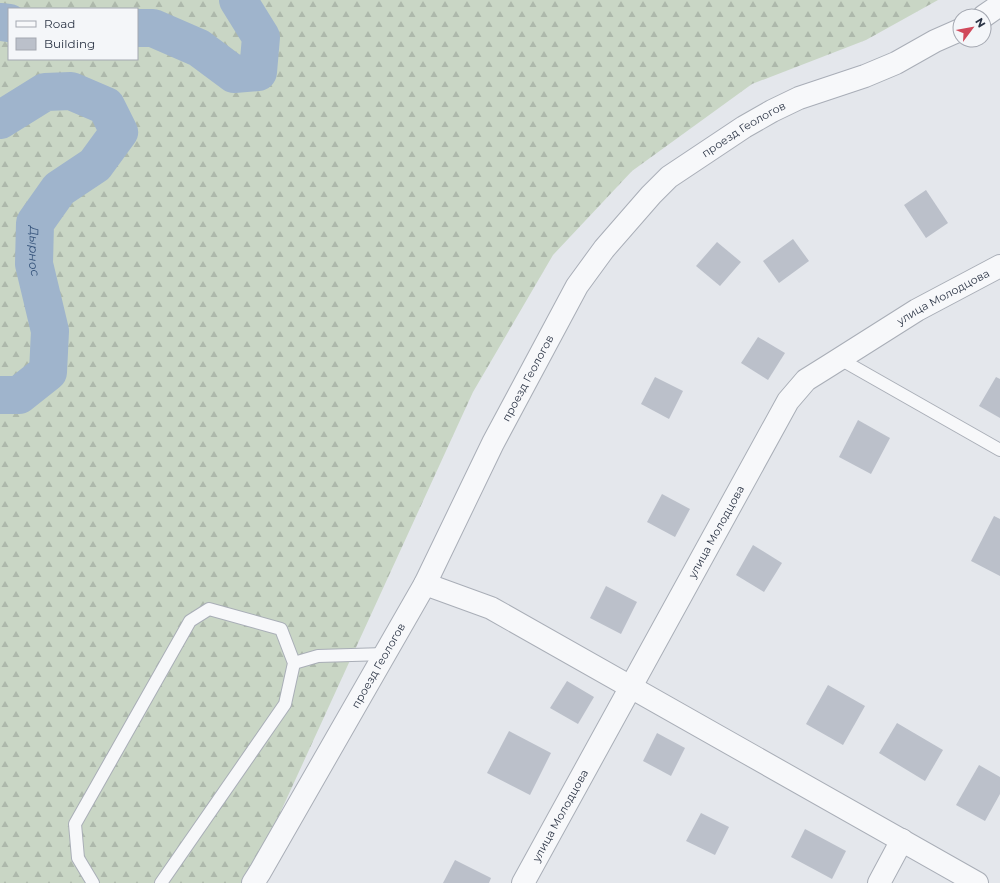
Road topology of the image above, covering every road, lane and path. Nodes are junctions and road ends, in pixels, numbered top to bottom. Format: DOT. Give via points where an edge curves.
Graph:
graph roads {
  1 [pos="952,34"];
  2 [pos="1000,266"];
  3 [pos="840,358"];
  4 [pos="1000,450"];
  5 [pos="425,584"];
  6 [pos="385,654"];
  7 [pos="294,663"];
  8 [pos="631,687"];
  9 [pos="902,840"];
  10 [pos="93,883"];
  11 [pos="161,883"];
  12 [pos="252,883"];
  13 [pos="523,883"];
  14 [pos="879,883"];
  15 [pos="977,883"];
  1 -- 5 [label="street, проезд Геологов" via="896,63 799,98 772,111 669,177 651,195 604,249 577,286 493,444"];
  2 -- 3 [label="street, улица Молодцова" via="917,310"];
  3 -- 4 [label="lane"];
  3 -- 8 [label="street, улица Молодцова" via="806,380 788,401"];
  5 -- 6 [label="street, проезд Геологов"];
  5 -- 8 [label="street" via="491,608"];
  6 -- 7 [label="lane" via="318,656"];
  6 -- 12 [label="street, проезд Геологов"];
  7 -- 10 [label="lane" via="281,629 209,609 190,621 75,824 78,858"];
  7 -- 11 [label="lane" via="285,704"];
  8 -- 9 [label="street"];
  8 -- 13 [label="street, улица Молодцова"];
  9 -- 14 [label="street"];
  9 -- 15 [label="street"];
}
